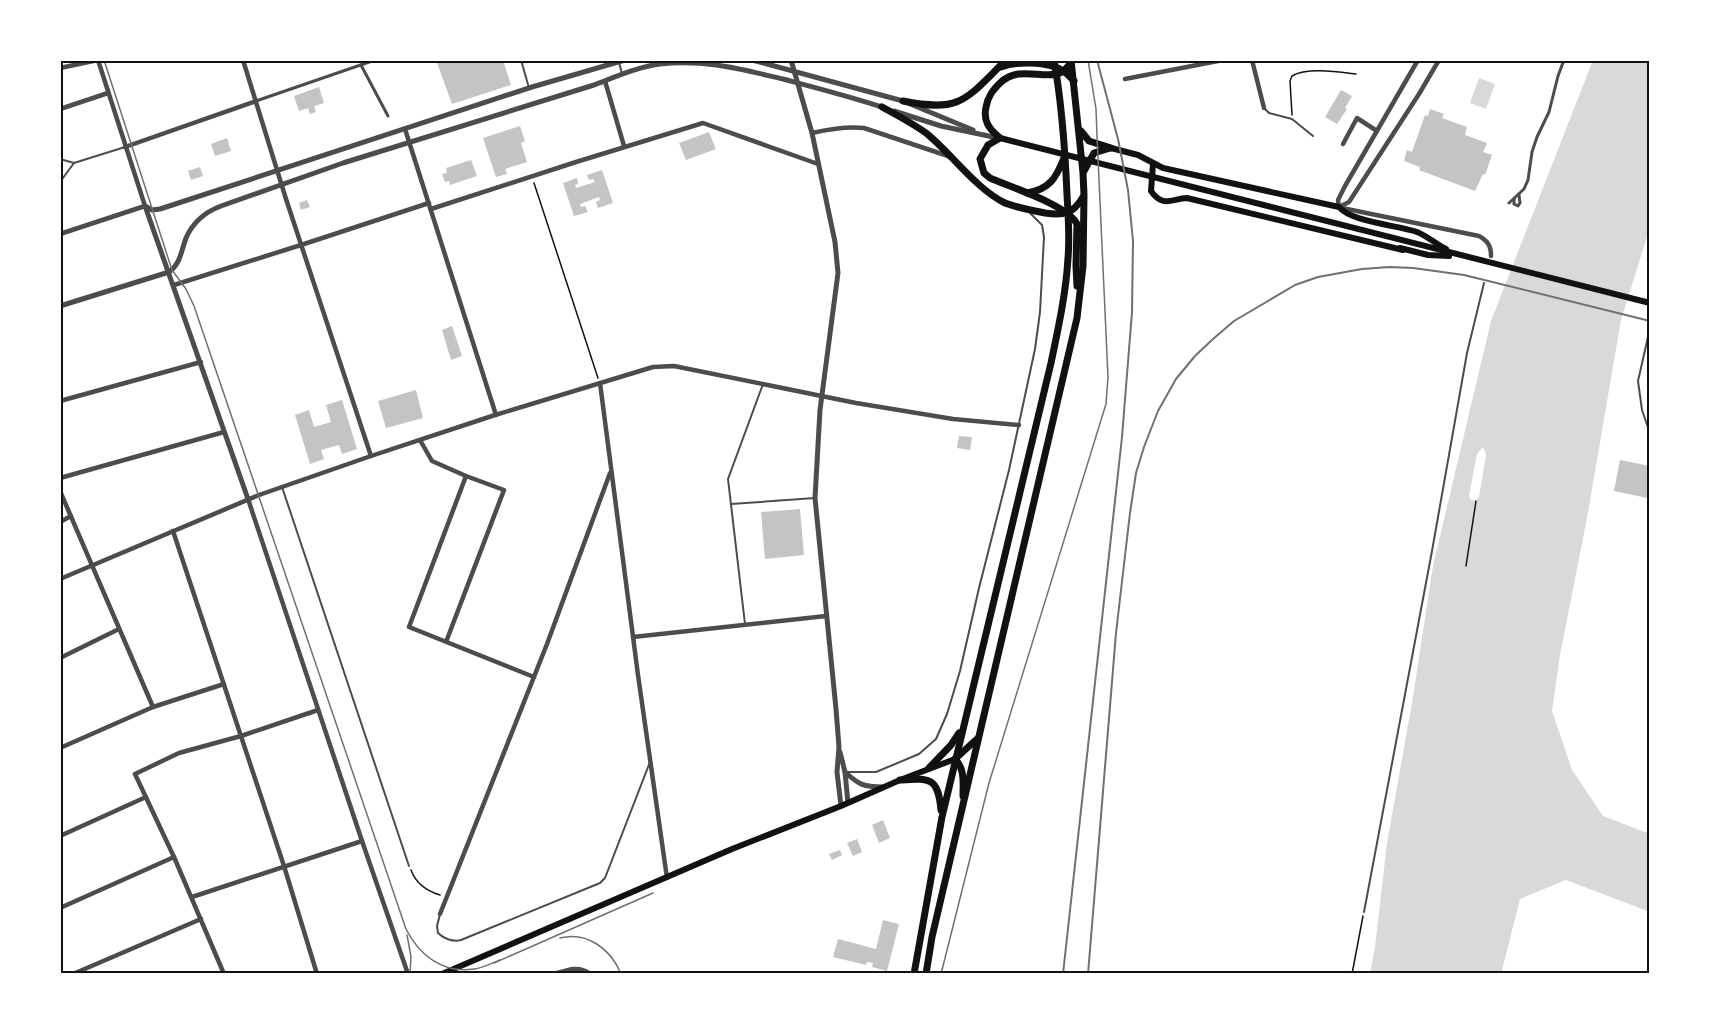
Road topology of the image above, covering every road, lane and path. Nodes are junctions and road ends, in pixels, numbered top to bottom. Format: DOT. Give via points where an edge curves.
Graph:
graph roads {
  1 [pos="98,60"];
  2 [pos="243,60"];
  3 [pos="375,60"];
  4 [pos="521,60"];
  5 [pos="752,60"];
  6 [pos="791,60"];
  7 [pos="1006,60"];
  8 [pos="1223,60"];
  9 [pos="1252,60"];
  10 [pos="1418,60"];
  11 [pos="1438,60"];
  12 [pos="1564,60"];
  13 [pos="621,61"];
  14 [pos="1071,61"];
  15 [pos="361,65"];
  16 [pos="60,68"];
  17 [pos="1058,68"];
  18 [pos="996,70"];
  19 [pos="794,71"];
  20 [pos="622,74"];
  21 [pos="1356,74"];
  22 [pos="1043,76"];
  23 [pos="1125,79"];
  24 [pos="605,81"];
  25 [pos="1074,81"];
  26 [pos="798,83"];
  27 [pos="529,88"];
  28 [pos="1059,92"];
  29 [pos="108,93"];
  30 [pos="256,101"];
  31 [pos="903,101"];
  32 [pos="882,107"];
  33 [pos="1264,108"];
  34 [pos="60,109"];
  35 [pos="388,116"];
  36 [pos="1292,119"];
  37 [pos="1078,126"];
  38 [pos="405,129"];
  39 [pos="1377,131"];
  40 [pos="812,133"];
  41 [pos="989,135"];
  42 [pos="1312,136"];
  43 [pos="1000,138"];
  44 [pos="409,142"];
  45 [pos="1343,144"];
  46 [pos="125,147"];
  47 [pos="624,147"];
  48 [pos="1111,148"];
  49 [pos="1065,156"];
  50 [pos="952,158"];
  51 [pos="60,159"];
  52 [pos="74,164"];
  53 [pos="818,164"];
  54 [pos="1153,164"];
  55 [pos="277,171"];
  56 [pos="1083,173"];
  57 [pos="532,177"];
  58 [pos="60,182"];
  59 [pos="281,184"];
  60 [pos="1345,186"];
  61 [pos="1355,192"];
  62 [pos="1027,194"];
  63 [pos="1084,195"];
  64 [pos="1519,195"];
  65 [pos="1514,199"];
  66 [pos="429,202"];
  67 [pos="1509,203"];
  68 [pos="145,206"];
  69 [pos="1339,207"];
  70 [pos="431,209"];
  71 [pos="1022,209"];
  72 [pos="1068,213"];
  73 [pos="1051,214"];
  74 [pos="1355,229"];
  75 [pos="1069,231"];
  76 [pos="60,234"];
  77 [pos="301,246"];
  78 [pos="1403,250"];
  79 [pos="1491,256"];
  80 [pos="1465,257"];
  81 [pos="169,272"];
  82 [pos="1484,283"];
  83 [pos="174,285"];
  84 [pos="1650,303"];
  85 [pos="60,306"];
  86 [pos="1078,307"];
  87 [pos="1650,328"];
  88 [pos="201,362"];
  89 [pos="600,383"];
  90 [pos="764,384"];
  91 [pos="822,396"];
  92 [pos="60,401"];
  93 [pos="496,415"];
  94 [pos="1019,425"];
  95 [pos="225,432"];
  96 [pos="1650,433"];
  97 [pos="420,440"];
  98 [pos="371,456"];
  99 [pos="611,471"];
  100 [pos="466,476"];
  101 [pos="60,478"];
  102 [pos="282,488"];
  103 [pos="60,491"];
  104 [pos="815,498"];
  105 [pos="248,499"];
  106 [pos="1476,501"];
  107 [pos="731,504"];
  108 [pos="71,516"];
  109 [pos="60,522"];
  110 [pos="173,531"];
  111 [pos="92,566"];
  112 [pos="1466,566"];
  113 [pos="60,579"];
  114 [pos="826,616"];
  115 [pos="745,624"];
  116 [pos="119,629"];
  117 [pos="633,637"];
  118 [pos="446,642"];
  119 [pos="60,658"];
  120 [pos="534,677"];
  121 [pos="224,684"];
  122 [pos="153,707"];
  123 [pos="318,710"];
  124 [pos="964,723"];
  125 [pos="980,734"];
  126 [pos="241,736"];
  127 [pos="838,747"];
  128 [pos="60,748"];
  129 [pos="955,759"];
  130 [pos="650,762"];
  131 [pos="929,768"];
  132 [pos="845,772"];
  133 [pos="900,780"];
  134 [pos="885,787"];
  135 [pos="146,797"];
  136 [pos="848,802"];
  137 [pos="841,806"];
  138 [pos="963,810"];
  139 [pos="942,817"];
  140 [pos="60,836"];
  141 [pos="362,841"];
  142 [pos="174,856"];
  143 [pos="410,866"];
  144 [pos="285,867"];
  145 [pos="667,878"];
  146 [pos="192,897"];
  147 [pos="447,897"];
  148 [pos="60,908"];
  149 [pos="1364,912"];
  150 [pos="440,914"];
  151 [pos="201,919"];
  152 [pos="73,974"];
  153 [pos="225,974"];
  154 [pos="317,974"];
  155 [pos="408,974"];
  156 [pos="442,974"];
  157 [pos="554,974"];
  158 [pos="590,974"];
  159 [pos="914,974"];
  160 [pos="926,974"];
  161 [pos="1352,974"];
  1 -- 16 [label="street"];
  1 -- 29 [label="street"];
  2 -- 30 [label="street"];
  3 -- 15 [label="street"];
  4 -- 27 [label="lane"];
  5 -- 19 [label="street"];
  6 -- 19 [label="street"];
  7 -- 18 [label="main road"];
  8 -- 23 [label="street"];
  9 -- 33 [label="street"];
  10 -- 39 [label="street"];
  11 -- 61 [label="street"];
  12 -- 64 [label="street" via="1532,152 1528,180"];
  13 -- 20 [label="lane"];
  13 -- 27 [label="street"];
  14 -- 17 [label="main road"];
  14 -- 25 [label="main road"];
  15 -- 30 [label="street"];
  15 -- 35 [label="street"];
  17 -- 18 [label="main road" via="1019,63"];
  17 -- 22 [label="main road"];
  17 -- 25 [label="main road"];
  17 -- 28 [label="main road"];
  18 -- 31 [label="main road" via="955,103 932,106"];
  19 -- 26 [label="street"];
  19 -- 31 [label="street"];
  20 -- 24 [label="street"];
  20 -- 26 [label="street" via="657,65 704,63"];
  21 -- 36 [label="path" via="1325,71 1292,76"];
  22 -- 28 [label="main road"];
  22 -- 43 [label="main road" via="1013,74 993,90 985,117"];
  24 -- 44 [label="street"];
  24 -- 47 [label="street"];
  25 -- 37 [label="main road"];
  26 -- 32 [label="street"];
  26 -- 40 [label="street"];
  27 -- 38 [label="street"];
  28 -- 49 [label="main road"];
  29 -- 34 [label="street"];
  29 -- 46 [label="street"];
  30 -- 46 [label="street"];
  30 -- 55 [label="street"];
  31 -- 41 [label="street"];
  32 -- 41 [label="street" via="941,126"];
  32 -- 50 [label="main road" via="924,132"];
  33 -- 36 [label="lane"];
  36 -- 42 [label="lane"];
  37 -- 48 [label="main road" via="1089,141"];
  37 -- 56 [label="main road"];
  38 -- 44 [label="street"];
  38 -- 55 [label="street"];
  39 -- 45 [label="street" via="1357,118"];
  39 -- 60 [label="street"];
  40 -- 50 [label="street" via="852,126 864,128"];
  40 -- 53 [label="street"];
  41 -- 43 [label="street"];
  43 -- 62 [label="main road" via="982,153 984,172"];
  43 -- 74 [label="main road"];
  44 -- 59 [label="street"];
  44 -- 66 [label="street"];
  46 -- 52 [label="lane"];
  46 -- 68 [label="street"];
  47 -- 53 [label="street" via="704,123"];
  47 -- 57 [label="street"];
  48 -- 54 [label="main road" via="1138,155"];
  48 -- 56 [label="main road" via="1094,153"];
  49 -- 62 [label="main road" via="1047,186"];
  49 -- 72 [label="main road"];
  50 -- 71 [label="main road" via="992,195"];
  51 -- 52 [label="lane"];
  52 -- 58 [label="lane"];
  53 -- 91 [label="street" via="838,273"];
  54 -- 69 [label="main road"];
  54 -- 78 [label="main road" via="1151,191 1163,202 1187,198"];
  55 -- 59 [label="street"];
  55 -- 68 [label="street" via="155,210"];
  56 -- 63 [label="main road"];
  57 -- 70 [label="street"];
  57 -- 89 [label="path"];
  59 -- 77 [label="street"];
  59 -- 81 [label="street" via="209,211 191,229 177,265"];
  60 -- 61 [label="street"];
  60 -- 69 [label="street"];
  61 -- 69 [label="street" via="1349,202"];
  62 -- 72 [label="main road"];
  63 -- 72 [label="main road"];
  63 -- 86 [label="main road" via="1084,256"];
  64 -- 65 [label="street"];
  64 -- 65 [label="street" via="1518,206"];
  65 -- 67 [label="street"];
  66 -- 70 [label="street"];
  66 -- 77 [label="street"];
  68 -- 76 [label="street"];
  68 -- 81 [label="street"];
  69 -- 79 [label="street" via="1479,236 1490,246"];
  69 -- 80 [label="main road" via="1357,217 1420,233"];
  70 -- 93 [label="street"];
  71 -- 73 [label="main road"];
  71 -- 94 [label="lane" via="1042,225 1044,237 1038,328"];
  72 -- 73 [label="main road"];
  72 -- 75 [label="main road"];
  72 -- 86 [label="main road" via="1077,224"];
  73 -- 75 [label="main road" via="1062,220"];
  74 -- 78 [label="main road"];
  74 -- 80 [label="main road"];
  75 -- 124 [label="main road" via="1059,324"];
  77 -- 83 [label="street"];
  77 -- 98 [label="street"];
  78 -- 80 [label="main road"];
  80 -- 84 [label="main road"];
  81 -- 83 [label="street"];
  81 -- 85 [label="street"];
  82 -- 149 [label="lane" via="1457,405"];
  83 -- 88 [label="street"];
  86 -- 125 [label="main road"];
  87 -- 96 [label="lane" via="1638,381"];
  88 -- 92 [label="street"];
  88 -- 95 [label="street"];
  89 -- 90 [label="street" via="652,367 675,366"];
  89 -- 93 [label="street"];
  89 -- 99 [label="street"];
  90 -- 91 [label="street"];
  90 -- 107 [label="lane" via="728,479"];
  91 -- 94 [label="street" via="953,419"];
  91 -- 104 [label="street"];
  93 -- 97 [label="street"];
  94 -- 132 [label="lane" via="960,671 940,732 924,751 884,770"];
  95 -- 101 [label="street"];
  95 -- 105 [label="street"];
  97 -- 98 [label="street"];
  97 -- 100 [label="street" via="432,461"];
  98 -- 102 [label="street"];
  99 -- 117 [label="street"];
  99 -- 120 [label="street"];
  100 -- 118 [label="street" via="409,627"];
  100 -- 118 [label="street" via="504,490"];
  102 -- 105 [label="street"];
  102 -- 143 [label="lane"];
  103 -- 108 [label="street"];
  104 -- 107 [label="lane"];
  104 -- 114 [label="street"];
  105 -- 110 [label="street"];
  105 -- 123 [label="street"];
  106 -- 112 [label="path"];
  107 -- 115 [label="lane"];
  108 -- 109 [label="street"];
  108 -- 111 [label="street"];
  110 -- 111 [label="street"];
  110 -- 121 [label="street"];
  111 -- 113 [label="street"];
  111 -- 116 [label="street"];
  114 -- 115 [label="street"];
  114 -- 127 [label="street"];
  115 -- 117 [label="street"];
  116 -- 119 [label="street"];
  116 -- 122 [label="street"];
  117 -- 130 [label="street"];
  118 -- 120 [label="street"];
  120 -- 147 [label="street"];
  121 -- 122 [label="street"];
  121 -- 126 [label="street"];
  122 -- 128 [label="street"];
  123 -- 126 [label="street"];
  123 -- 141 [label="street"];
  124 -- 129 [label="main road"];
  124 -- 131 [label="main road" via="951,745"];
  125 -- 129 [label="main road"];
  125 -- 138 [label="main road"];
  126 -- 135 [label="street" via="180,753 135,774"];
  126 -- 144 [label="street"];
  127 -- 132 [label="street"];
  127 -- 137 [label="street"];
  129 -- 131 [label="main road"];
  129 -- 138 [label="main road" via="963,771"];
  129 -- 139 [label="main road"];
  130 -- 145 [label="street"];
  130 -- 150 [label="lane" via="600,883 461,940 438,933"];
  131 -- 133 [label="main road"];
  132 -- 134 [label="street" via="867,787"];
  132 -- 136 [label="street"];
  133 -- 134 [label="main road"];
  133 -- 139 [label="main road" via="933,783 939,792"];
  134 -- 136 [label="main road"];
  135 -- 140 [label="street"];
  135 -- 142 [label="street"];
  136 -- 137 [label="main road"];
  137 -- 145 [label="main road"];
  138 -- 160 [label="main road"];
  139 -- 159 [label="main road"];
  141 -- 144 [label="street"];
  141 -- 155 [label="street"];
  142 -- 146 [label="street"];
  142 -- 148 [label="street"];
  143 -- 147 [label="path" via="422,887"];
  144 -- 146 [label="street"];
  144 -- 154 [label="street"];
  145 -- 156 [label="main road"];
  146 -- 151 [label="street"];
  147 -- 150 [label="street"];
  149 -- 161 [label="path"];
  151 -- 152 [label="street"];
  151 -- 153 [label="street"];
  157 -- 158 [label="street" via="581,969"];
}
